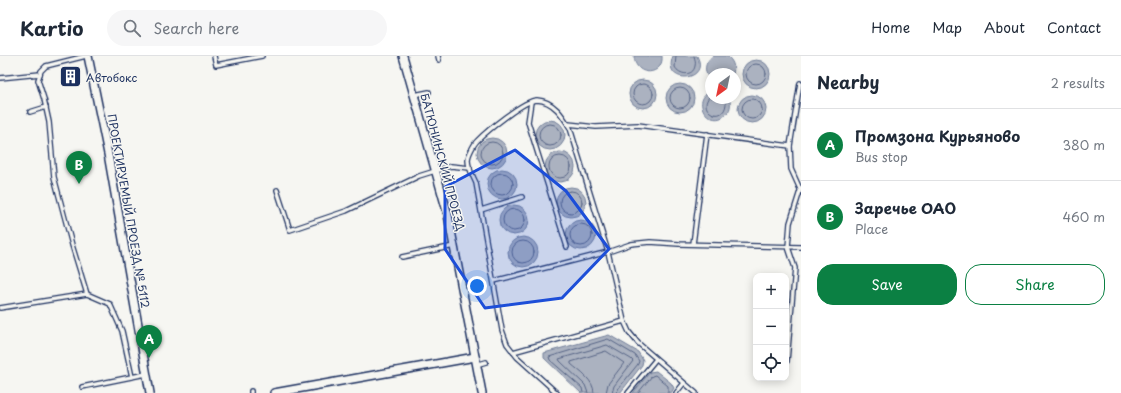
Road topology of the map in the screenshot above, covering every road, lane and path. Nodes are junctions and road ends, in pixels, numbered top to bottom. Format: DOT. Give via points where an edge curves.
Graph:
graph roads {
  1 [pos="87,56"];
  2 [pos="214,56"];
  3 [pos="262,56"];
  4 [pos="403,56"];
  5 [pos="40,74"];
  6 [pos="0,78"];
  7 [pos="800,83"];
  8 [pos="429,92"];
  9 [pos="414,95"];
  10 [pos="531,102"];
  11 [pos="46,107"];
  12 [pos="30,112"];
  13 [pos="795,117"];
  14 [pos="801,117"];
  15 [pos="568,124"];
  16 [pos="707,134"];
  17 [pos="790,146"];
  18 [pos="470,168"];
  19 [pos="435,171"];
  20 [pos="801,189"];
  21 [pos="277,190"];
  22 [pos="522,197"];
  23 [pos="481,210"];
  24 [pos="692,244"];
  25 [pos="454,246"];
  26 [pos="567,247"];
  27 [pos="788,247"];
  28 [pos="801,247"];
  29 [pos="608,252"];
  30 [pos="402,257"];
  31 [pos="494,281"];
  32 [pos="88,294"];
  33 [pos="0,308"];
  34 [pos="624,321"];
  35 [pos="788,345"];
  36 [pos="512,352"];
  37 [pos="475,357"];
  38 [pos="656,359"];
  39 [pos="486,362"];
  40 [pos="476,365"];
  41 [pos="148,374"];
  42 [pos="132,377"];
  43 [pos="684,382"];
  44 [pos="82,387"];
  45 [pos="150,393"];
  46 [pos="274,393"];
  47 [pos="482,393"];
  48 [pos="557,393"];
  49 [pos="628,393"];
  50 [pos="676,393"];
  51 [pos="696,393"];
  1 -- 5 [label="lane" via="46,66"];
  1 -- 41 [label="street, ПРОЕКТИРУЕМЫЙ ПРОЕЗД № 5112" via="108,154"];
  2 -- 3 [label="lane" via="216,65"];
  4 -- 9 [label="street, БАТЮНИНСКИЙ ПРОЕЗД"];
  5 -- 6 [label="lane"];
  5 -- 11 [label="lane" via="38,80"];
  7 -- 13 [label="lane"];
  8 -- 9 [label="lane"];
  9 -- 19 [label="street, БАТЮНИНСКИЙ ПРОЕЗД"];
  10 -- 15 [label="lane" via="537,100 549,103 560,111"];
  10 -- 18 [label="lane" via="524,104 476,142 468,158"];
  10 -- 26 [label="lane" via="528,122"];
  11 -- 12 [label="lane"];
  11 -- 32 [label="lane" via="54,177"];
  13 -- 14 [label="lane"];
  13 -- 17 [label="lane"];
  15 -- 16 [label="lane" via="596,127 638,125"];
  15 -- 29 [label="lane"];
  16 -- 17 [label="lane"];
  16 -- 24 [label="lane"];
  17 -- 20 [label="lane" via="792,169"];
  18 -- 19 [label="lane" via="450,166"];
  18 -- 23 [label="lane" via="476,183"];
  19 -- 21 [label="lane" via="346,211 290,230"];
  19 -- 25 [label="street, БАТЮНИНСКИЙ ПРОЕЗД"];
  20 -- 27 [label="lane" via="790,223"];
  22 -- 23 [label="lane"];
  23 -- 31 [label="lane"];
  24 -- 27 [label="lane"];
  24 -- 29 [label="lane" via="637,243"];
  25 -- 30 [label="lane"];
  25 -- 37 [label="street, БАТЮНИНСКИЙ ПРОЕЗД"];
  27 -- 28 [label="lane"];
  27 -- 35 [label="lane" via="795,268"];
  29 -- 31 [label="lane"];
  29 -- 34 [label="lane"];
  31 -- 36 [label="lane" via="502,330"];
  32 -- 33 [label="lane"];
  32 -- 42 [label="lane" via="110,304 122,331"];
  34 -- 36 [label="lane"];
  34 -- 38 [label="lane" via="638,343"];
  36 -- 48 [label="lane"];
  37 -- 40 [label="street, БАТЮНИНСКИЙ ПРОЕЗД"];
  37 -- 46 [label="street" via="464,362"];
  38 -- 43 [label="lane"];
  38 -- 49 [label="lane"];
  39 -- 40 [label="lane"];
  40 -- 47 [label="street, БАТЮНИНСКИЙ ПРОЕЗД"];
  41 -- 42 [label="lane"];
  41 -- 45 [label="street, ПРОЕКТИРУЕМЫЙ ПРОЕЗД № 5112"];
  42 -- 44 [label="lane"];
  43 -- 50 [label="lane"];
  43 -- 51 [label="lane"];
}
